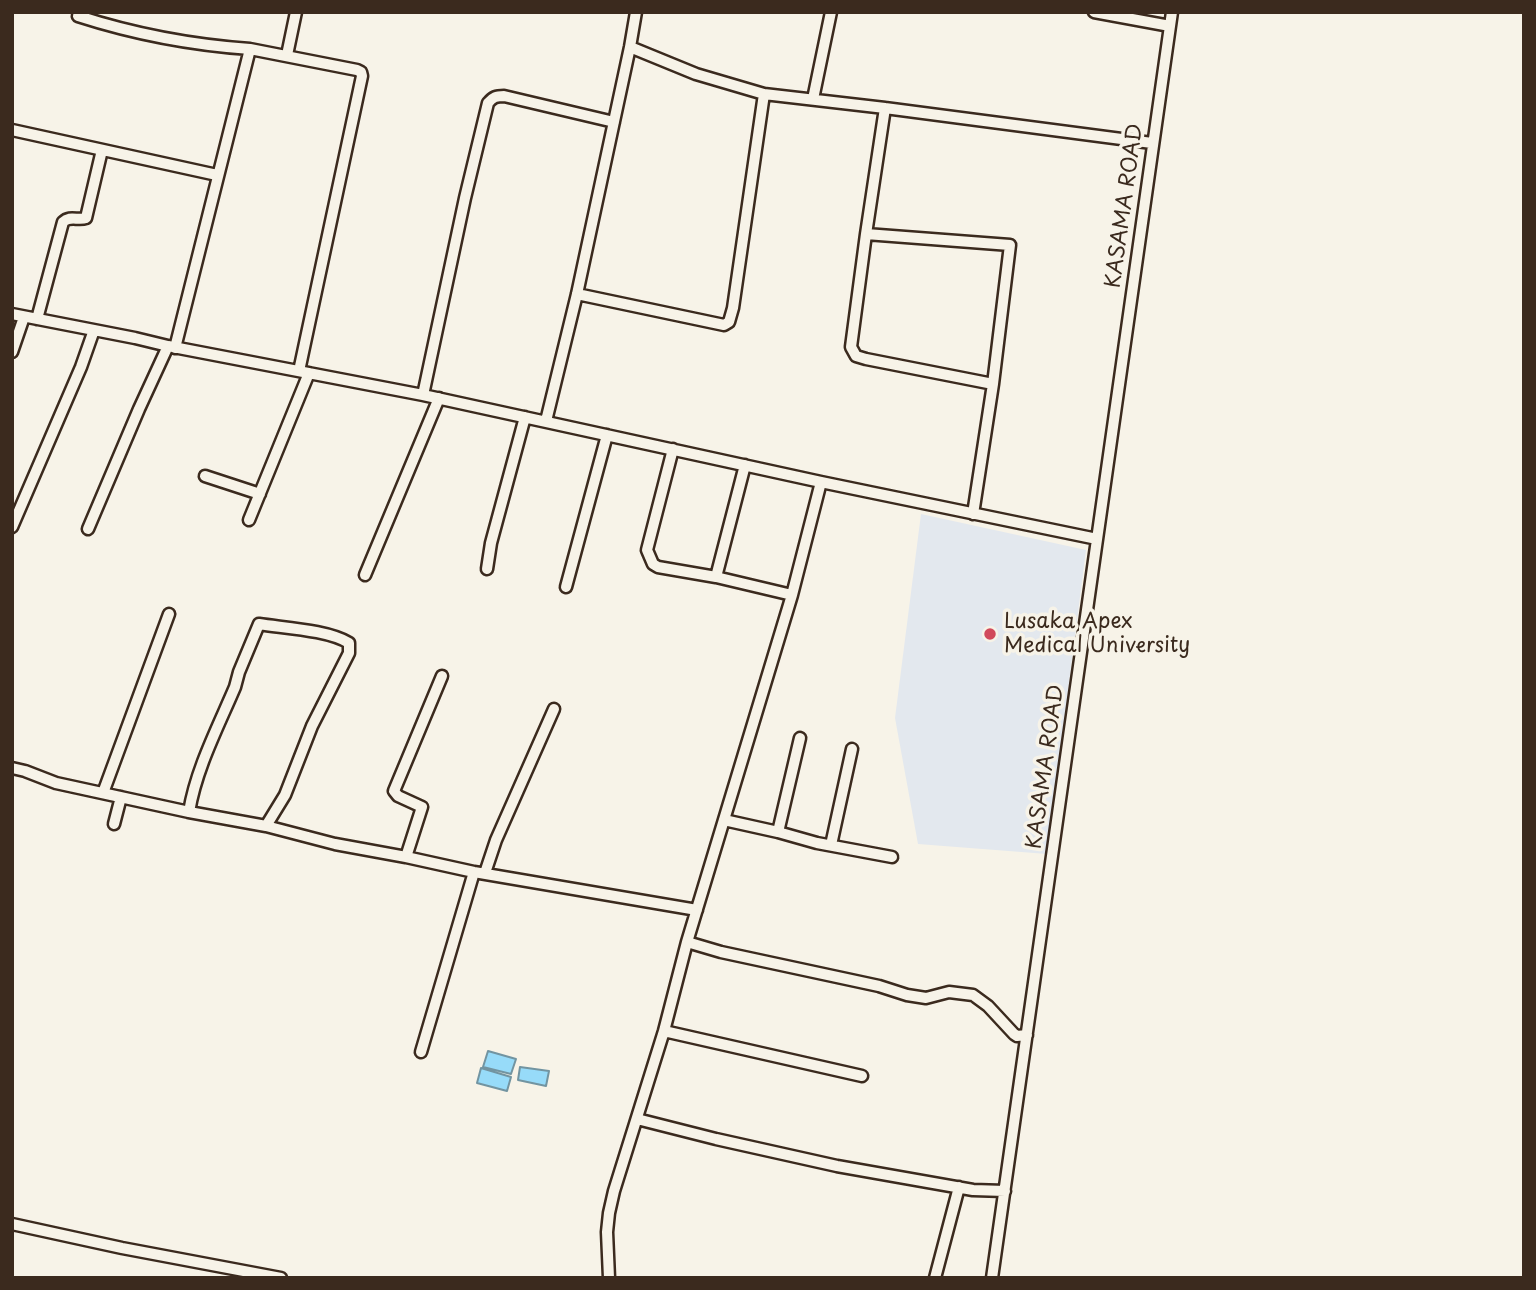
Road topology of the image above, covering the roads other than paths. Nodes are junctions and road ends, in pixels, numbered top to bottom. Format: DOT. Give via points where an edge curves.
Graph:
graph roads {
  1 [pos="296,12"];
  2 [pos="636,12"];
  3 [pos="831,12"];
  4 [pos="1094,12"];
  5 [pos="1172,12"];
  6 [pos="78,16"];
  7 [pos="1170,26"];
  8 [pos="630,47"];
  9 [pos="250,49"];
  10 [pos="287,55"];
  11 [pos="764,94"];
  12 [pos="813,99"];
  13 [pos="886,108"];
  14 [pos="614,122"];
  15 [pos="12,130"];
  16 [pos="1152,142"];
  17 [pos="102,150"];
  18 [pos="217,175"];
  19 [pos="866,234"];
  20 [pos="576,294"];
  21 [pos="12,314"];
  22 [pos="24,317"];
  23 [pos="37,319"];
  24 [pos="94,330"];
  25 [pos="171,347"];
  26 [pos="12,352"];
  27 [pos="304,372"];
  28 [pos="993,384"];
  29 [pos="424,395"];
  30 [pos="439,398"];
  31 [pos="525,417"];
  32 [pos="546,421"];
  33 [pos="607,435"];
  34 [pos="673,449"];
  35 [pos="745,465"];
  36 [pos="205,476"];
  37 [pos="821,482"];
  38 [pos="260,494"];
  39 [pos="973,514"];
  40 [pos="249,520"];
  41 [pos="12,527"];
  42 [pos="88,528"];
  43 [pos="1097,539"];
  44 [pos="487,569"];
  45 [pos="365,575"];
  46 [pos="716,577"];
  47 [pos="566,587"];
  48 [pos="792,595"];
  49 [pos="169,614"];
  50 [pos="442,676"];
  51 [pos="554,709"];
  52 [pos="800,738"];
  53 [pos="852,749"];
  54 [pos="12,768"];
  55 [pos="103,793"];
  56 [pos="121,797"];
  57 [pos="189,812"];
  58 [pos="724,820"];
  59 [pos="114,824"];
  60 [pos="266,826"];
  61 [pos="778,832"];
  62 [pos="831,845"];
  63 [pos="406,857"];
  64 [pos="892,857"];
  65 [pos="479,873"];
  66 [pos="697,910"];
  67 [pos="687,942"];
  68 [pos="664,1031"];
  69 [pos="1027,1035"];
  70 [pos="421,1052"];
  71 [pos="862,1076"];
  72 [pos="637,1119"];
  73 [pos="959,1187"];
  74 [pos="1005,1191"];
  75 [pos="12,1224"];
  76 [pos="281,1278"];
  77 [pos="610,1278"];
  78 [pos="935,1278"];
  79 [pos="992,1278"];
  1 -- 10 [label="street"];
  2 -- 8 [label="street"];
  3 -- 12 [label="street"];
  4 -- 7 [label="street"];
  5 -- 7 [label="street, KASAMA ROAD"];
  6 -- 9 [label="street" via="147,35"];
  7 -- 16 [label="street, KASAMA ROAD"];
  8 -- 11 [label="street" via="696,74"];
  8 -- 14 [label="street"];
  9 -- 10 [label="street"];
  9 -- 18 [label="street"];
  10 -- 27 [label="street" via="357,70 362,76"];
  11 -- 12 [label="street"];
  11 -- 20 [label="street" via="729,322 724,325"];
  12 -- 13 [label="street"];
  13 -- 16 [label="street"];
  13 -- 19 [label="street"];
  14 -- 20 [label="street"];
  14 -- 29 [label="street" via="504,96 488,103"];
  15 -- 17 [label="street"];
  16 -- 43 [label="street, KASAMA ROAD"];
  17 -- 18 [label="street"];
  17 -- 23 [label="street" via="86,218 63,222"];
  18 -- 25 [label="street"];
  19 -- 28 [label="street" via="852,347 856,356"];
  19 -- 28 [label="street" via="1010,245"];
  20 -- 32 [label="street"];
  21 -- 22 [label="street"];
  22 -- 23 [label="street"];
  22 -- 26 [label="street"];
  23 -- 24 [label="street"];
  24 -- 25 [label="street"];
  24 -- 41 [label="street"];
  25 -- 27 [label="street"];
  25 -- 42 [label="street" via="139,408"];
  27 -- 29 [label="street"];
  27 -- 38 [label="street"];
  28 -- 39 [label="street"];
  29 -- 30 [label="street"];
  30 -- 31 [label="street"];
  30 -- 45 [label="street"];
  31 -- 32 [label="street"];
  31 -- 44 [label="street"];
  32 -- 33 [label="street"];
  33 -- 34 [label="street"];
  33 -- 47 [label="street"];
  34 -- 35 [label="street"];
  34 -- 46 [label="street" via="648,550 658,567"];
  35 -- 37 [label="street"];
  35 -- 46 [label="street"];
  36 -- 38 [label="street"];
  37 -- 39 [label="street"];
  37 -- 48 [label="street"];
  38 -- 40 [label="street"];
  39 -- 43 [label="street"];
  43 -- 69 [label="street, KASAMA ROAD"];
  46 -- 48 [label="street"];
  48 -- 58 [label="street"];
  49 -- 55 [label="street"];
  50 -- 63 [label="street" via="394,791 422,807"];
  51 -- 65 [label="street"];
  52 -- 61 [label="street"];
  53 -- 62 [label="street"];
  54 -- 55 [label="street"];
  55 -- 56 [label="street"];
  56 -- 57 [label="street"];
  56 -- 59 [label="street"];
  57 -- 60 [label="street"];
  57 -- 60 [label="street" via="259,624 341,638 349,643 349,653 312,726 285,795"];
  58 -- 61 [label="street"];
  58 -- 66 [label="street"];
  60 -- 63 [label="street"];
  61 -- 62 [label="street"];
  62 -- 64 [label="street"];
  63 -- 65 [label="street"];
  65 -- 66 [label="street"];
  65 -- 70 [label="street"];
  66 -- 67 [label="street"];
  67 -- 68 [label="street"];
  67 -- 69 [label="street" via="908,995 973,995 1014,1034"];
  68 -- 71 [label="street"];
  68 -- 72 [label="street"];
  69 -- 74 [label="street, KASAMA ROAD"];
  72 -- 73 [label="street" via="826,1163"];
  72 -- 77 [label="street" via="609,1213"];
  73 -- 74 [label="street"];
  73 -- 78 [label="street"];
  74 -- 79 [label="street, KASAMA ROAD"];
  75 -- 76 [label="street"];
}
